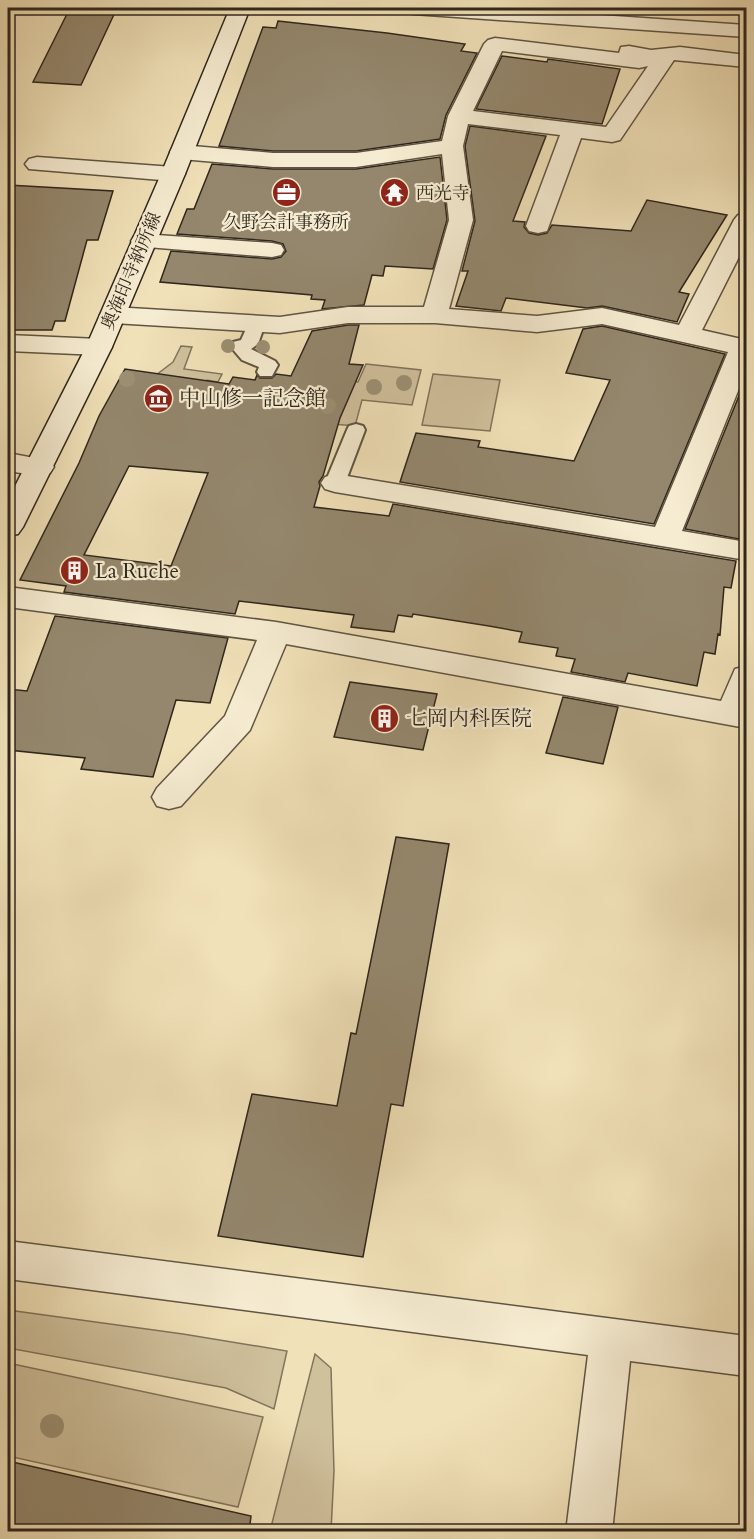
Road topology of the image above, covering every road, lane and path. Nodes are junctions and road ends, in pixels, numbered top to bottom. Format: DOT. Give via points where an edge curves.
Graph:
graph roads {
  1 [pos="240,8"];
  2 [pos="413,8"];
  3 [pos="434,9"];
  4 [pos="747,31"];
  5 [pos="659,55"];
  6 [pos="747,61"];
  7 [pos="459,116"];
  8 [pos="573,130"];
  9 [pos="452,146"];
  10 [pos="177,163"];
  11 [pos="37,164"];
  12 [pos="747,220"];
  13 [pos="538,226"];
  14 [pos="143,241"];
  15 [pos="272,249"];
  16 [pos="113,315"];
  17 [pos="435,315"];
  18 [pos="256,324"];
  19 [pos="687,335"];
  20 [pos="8,343"];
  21 [pos="99,347"];
  22 [pos="745,348"];
  23 [pos="266,372"];
  24 [pos="356,430"];
  25 [pos="8,462"];
  26 [pos="40,467"];
  27 [pos="335,483"];
  28 [pos="8,528"];
  29 [pos="665,538"];
  30 [pos="747,551"];
  31 [pos="8,597"];
  32 [pos="276,632"];
  33 [pos="747,677"];
  34 [pos="740,715"];
  35 [pos="169,797"];
  36 [pos="8,1260"];
  37 [pos="611,1339"];
  38 [pos="747,1356"];
  39 [pos="590,1532"];
  1 -- 10 [label="street, 奥海印寺納所線"];
  2 -- 3 [label="street"];
  3 -- 4 [label="street"];
  3 -- 5 [label="street"];
  5 -- 6 [label="street" via="680,52"];
  5 -- 7 [label="street" via="639,62 495,44"];
  5 -- 8 [label="street" via="612,135"];
  7 -- 8 [label="street"];
  7 -- 9 [label="street"];
  8 -- 13 [label="street"];
  9 -- 10 [label="street" via="356,160"];
  9 -- 17 [label="street" via="461,220"];
  10 -- 11 [label="street"];
  10 -- 14 [label="street, 奥海印寺納所線"];
  12 -- 19 [label="street"];
  14 -- 15 [label="street"];
  14 -- 16 [label="street, 奥海印寺納所線"];
  16 -- 18 [label="street"];
  16 -- 21 [label="street, 奥海印寺納所線"];
  17 -- 18 [label="street" via="348,315 280,325"];
  17 -- 19 [label="street" via="537,324 602,316"];
  18 -- 23 [label="lane" via="249,344 239,346 248,356 269,365"];
  19 -- 22 [label="street"];
  20 -- 21 [label="street"];
  21 -- 26 [label="street, 奥海印寺納所線"];
  22 -- 29 [label="street"];
  24 -- 27 [label="lane"];
  25 -- 26 [label="street"];
  26 -- 28 [label="street, 奥海印寺納所線"];
  27 -- 29 [label="street"];
  29 -- 30 [label="street"];
  31 -- 32 [label="street"];
  32 -- 34 [label="street"];
  32 -- 35 [label="street" via="239,722"];
  33 -- 34 [label="street"];
  36 -- 37 [label="street"];
  37 -- 38 [label="street"];
  37 -- 39 [label="street"];
}
